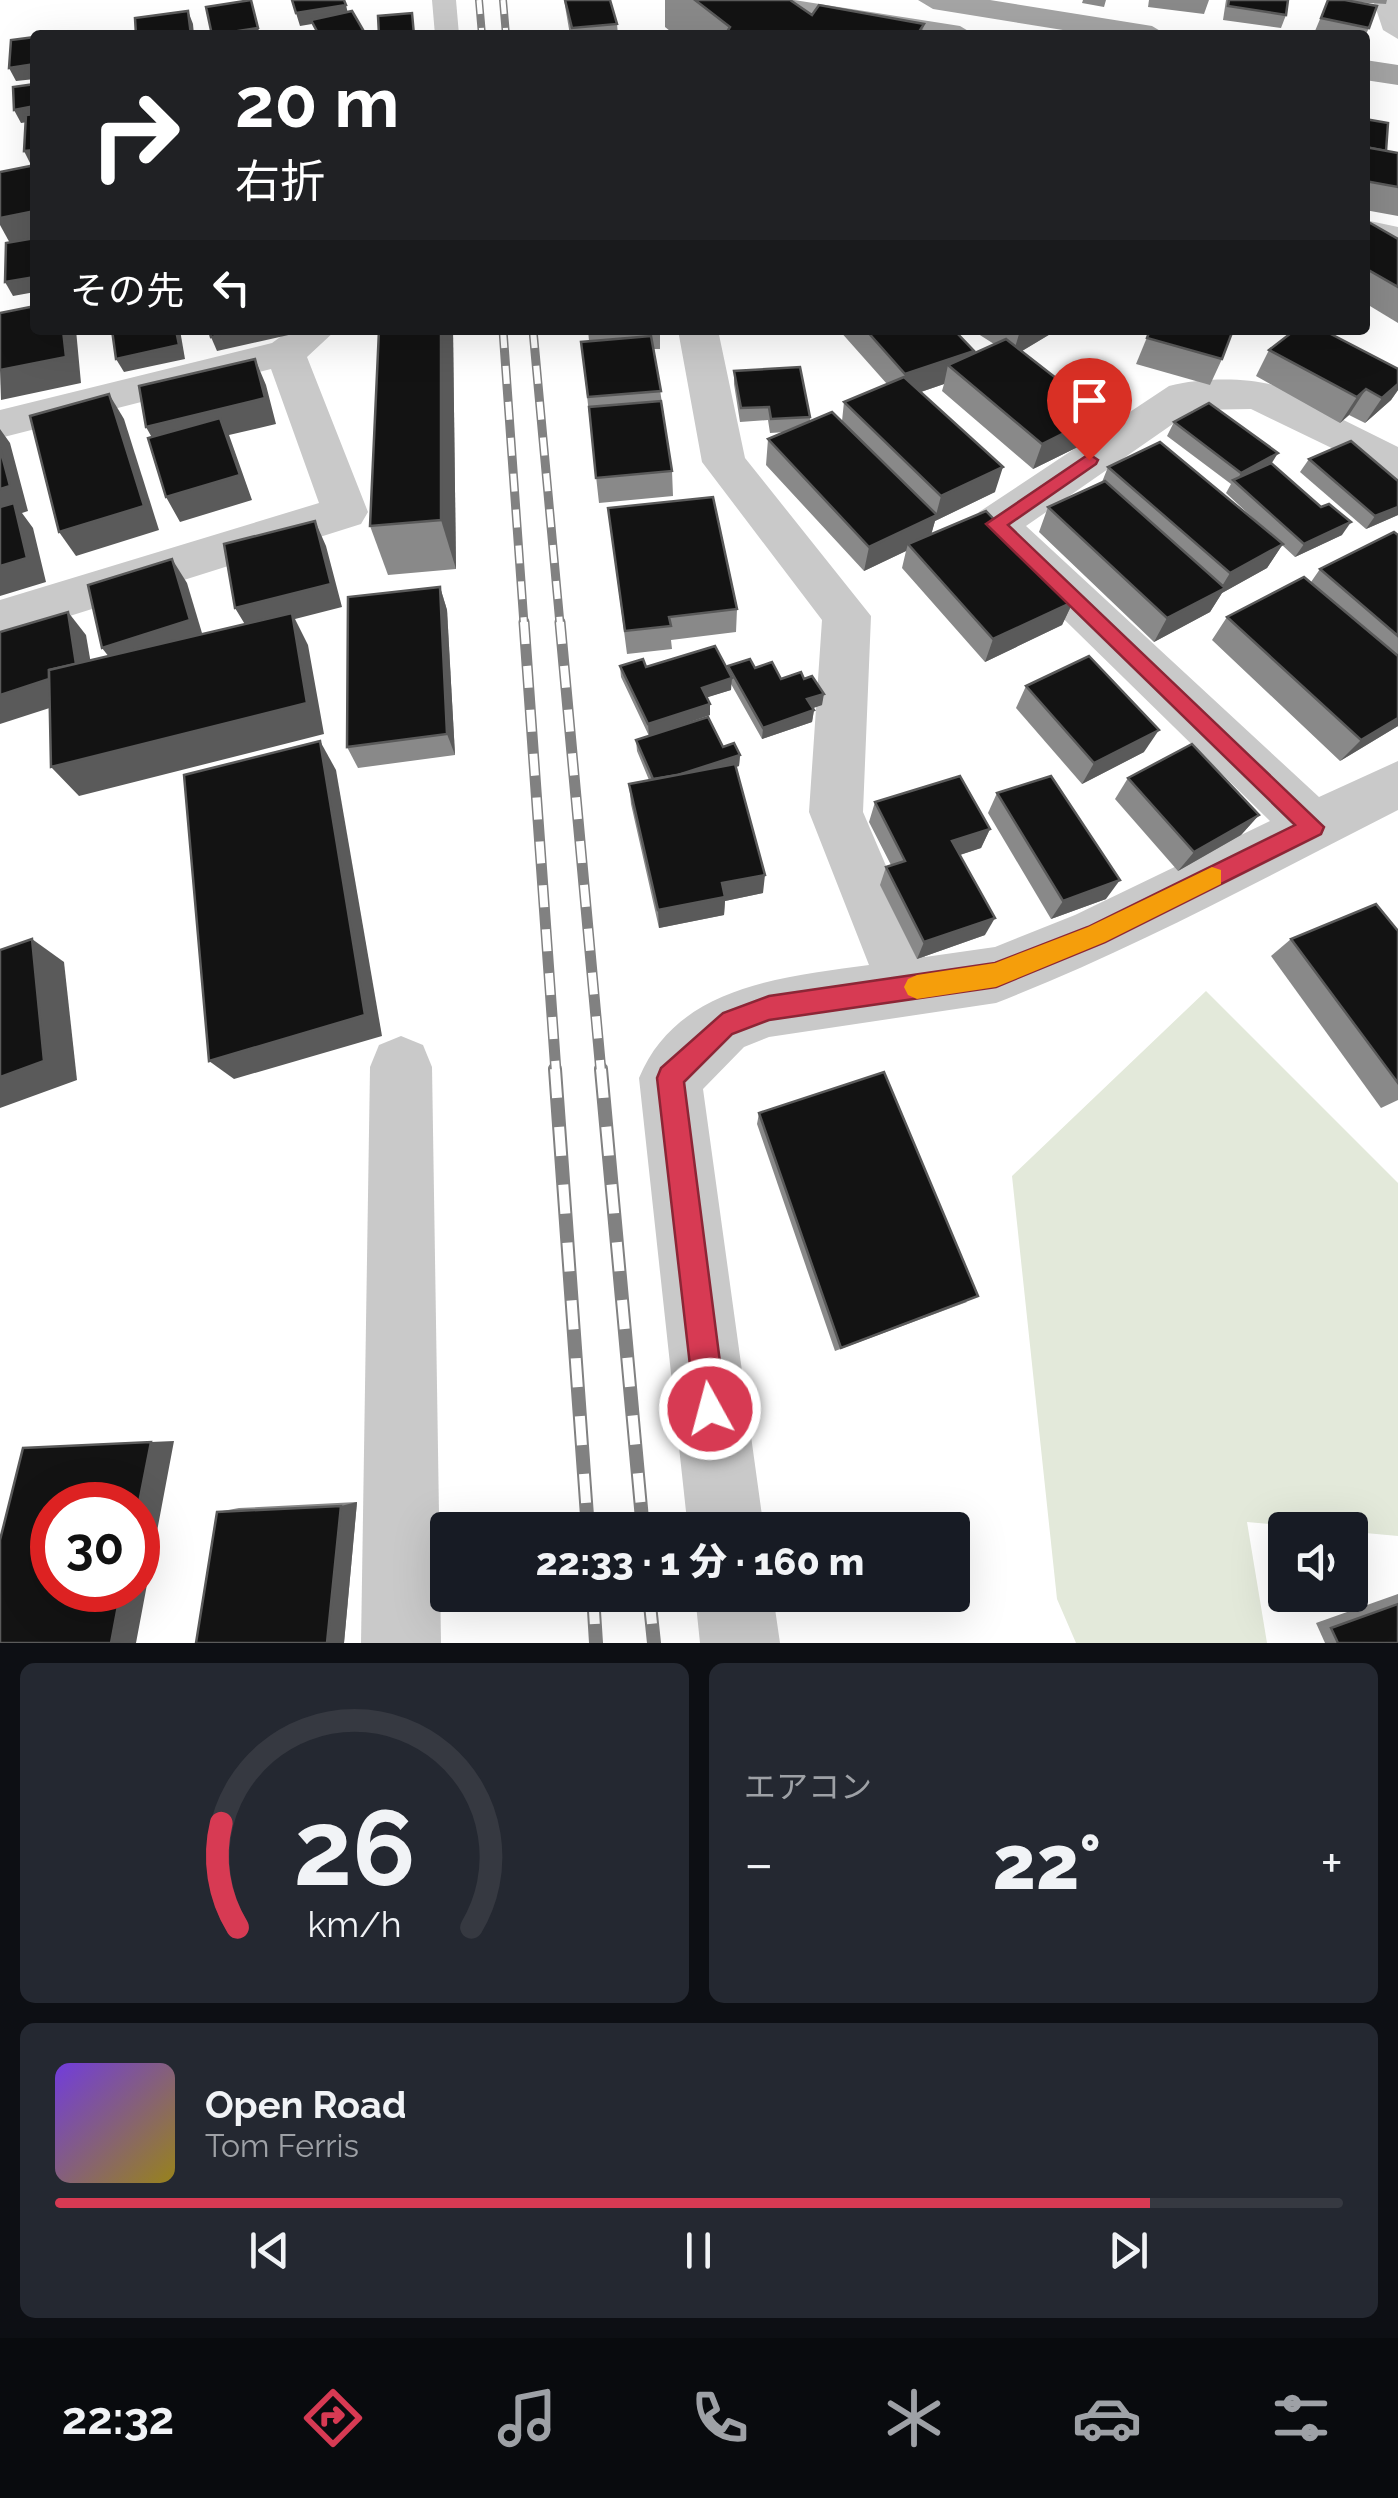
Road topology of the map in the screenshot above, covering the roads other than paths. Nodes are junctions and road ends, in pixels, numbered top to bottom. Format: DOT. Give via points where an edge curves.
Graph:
graph roads {
  1 [pos="444,0"];
  2 [pos="736,0"];
  3 [pos="933,0"];
  4 [pos="1388,0"];
  5 [pos="988,4"];
  6 [pos="447,30"];
  7 [pos="928,30"];
  8 [pos="1126,30"];
  9 [pos="1398,30"];
  10 [pos="1370,71"];
  11 [pos="1398,75"];
  12 [pos="1370,99"];
  13 [pos="1398,103"];
  14 [pos="1370,230"];
  15 [pos="1398,236"];
  16 [pos="699,335"];
  17 [pos="301,342"];
  18 [pos="0,424"];
  19 [pos="1398,465"];
  20 [pos="0,619"];
  21 [pos="1398,784"];
  22 [pos="1313,827"];
  23 [pos="908,988"];
  24 [pos="401,1067"];
  25 [pos="724,1512"];
  26 [pos="736,1612"];
  27 [pos="401,1643"];
  28 [pos="740,1643"];
  1 -- 6 [label="lane"];
  2 -- 7 [label="main road"];
  3 -- 5 [label="main road"];
  4 -- 9 [label="street"];
  5 -- 8 [label="main road"];
  10 -- 11 [label="main road"];
  12 -- 13 [label="main road"];
  14 -- 15 [label="lane"];
  16 -- 23 [label="street" via="724,462 847,616 836,812"];
  17 -- 18 [label="street"];
  17 -- 20 [label="street" via="345,512"];
  19 -- 22 [label="street" via="1258,395 1184,396 995,524"];
  21 -- 22 [label="street"];
  22 -- 23 [label="street" via="1096,934 996,975"];
  23 -- 25 [label="street" via="769,1008 723,1026 670,1078"];
  24 -- 27 [label="street"];
  26 -- 28 [label="street"];
}
